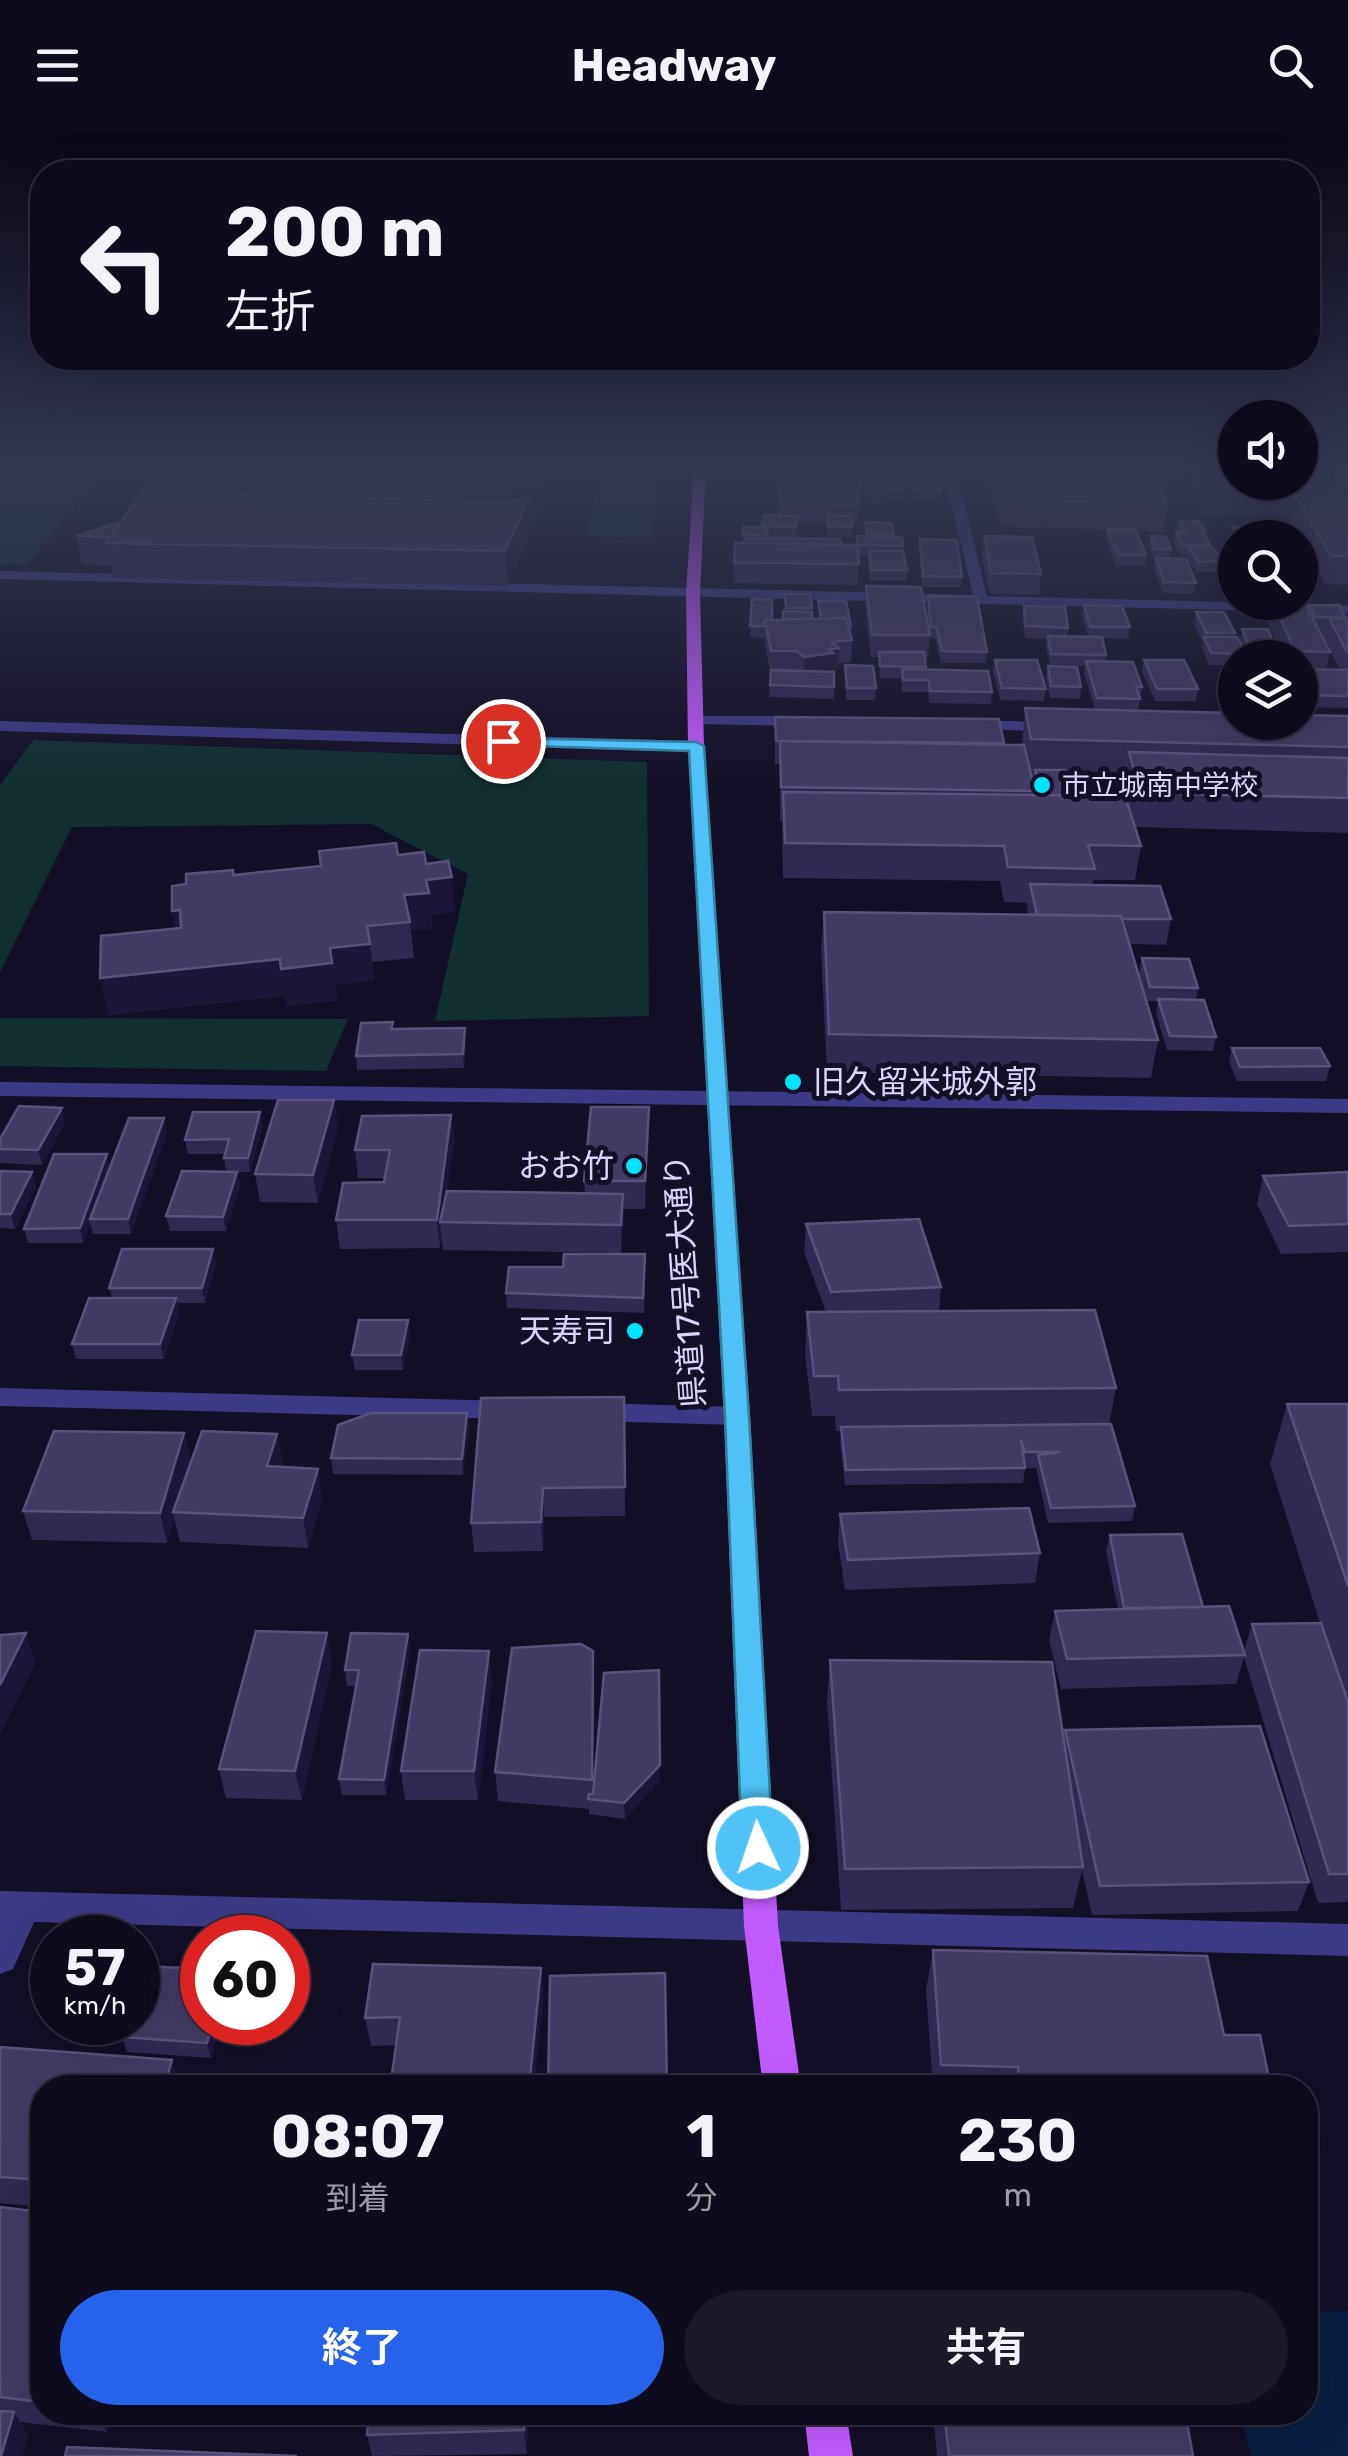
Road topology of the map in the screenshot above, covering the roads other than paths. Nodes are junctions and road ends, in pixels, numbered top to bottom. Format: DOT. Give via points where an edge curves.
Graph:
graph roads {
  1 [pos="54,576"];
  2 [pos="694,576"];
  3 [pos="975,576"];
  4 [pos="693,594"];
  5 [pos="981,600"];
  6 [pos="1348,609"];
  7 [pos="696,718"];
  8 [pos="835,722"];
  9 [pos="953,724"];
  10 [pos="0,726"];
  11 [pos="1072,727"];
  12 [pos="696,746"];
  13 [pos="0,1090"];
  14 [pos="715,1100"];
  15 [pos="1348,1106"];
  16 [pos="0,1397"];
  17 [pos="737,1416"];
  18 [pos="12,1906"];
  19 [pos="761,1926"];
  20 [pos="1348,1940"];
  21 [pos="0,1958"];
  22 [pos="780,2075"];
  23 [pos="827,2425"];
  24 [pos="831,2456"];
  1 -- 4 [label="street"];
  2 -- 4 [label="main road, 県道17号医大通り"];
  3 -- 5 [label="street"];
  4 -- 5 [label="street"];
  4 -- 7 [label="main road, 県道17号医大通り"];
  5 -- 6 [label="street"];
  7 -- 8 [label="street"];
  7 -- 12 [label="main road, 県道17号医大通り"];
  9 -- 11 [label="street"];
  10 -- 12 [label="street"];
  12 -- 14 [label="main road, 県道17号医大通り"];
  13 -- 14 [label="street"];
  14 -- 15 [label="street"];
  14 -- 17 [label="main road, 県道17号医大通り"];
  16 -- 17 [label="street"];
  17 -- 19 [label="main road, 県道17号医大通り"];
  18 -- 19 [label="street"];
  18 -- 21 [label="street"];
  19 -- 20 [label="street"];
  19 -- 22 [label="main road, 県道17号医大通り"];
  23 -- 24 [label="main road"];
}
